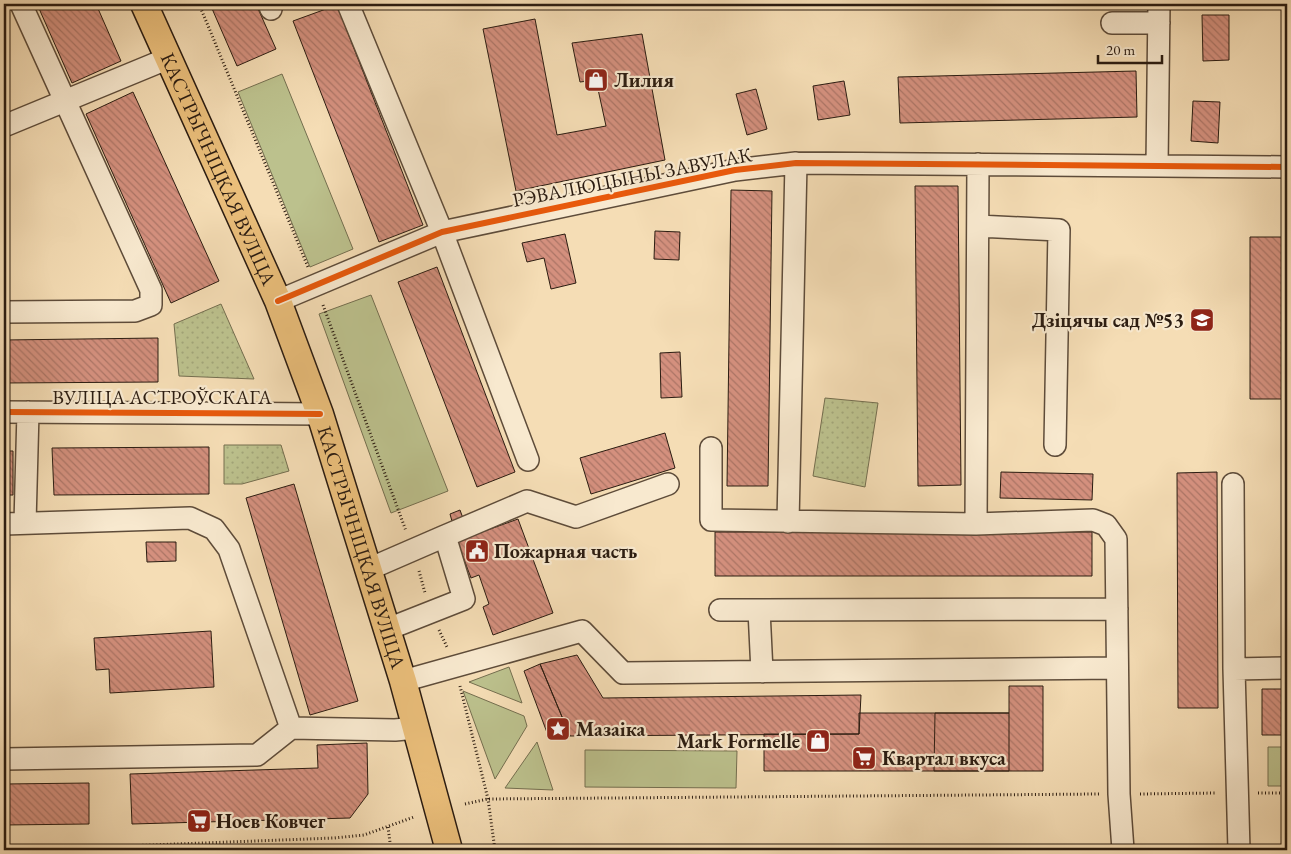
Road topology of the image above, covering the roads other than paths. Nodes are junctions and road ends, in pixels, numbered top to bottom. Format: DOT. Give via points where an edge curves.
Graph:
graph roads {
  1 [pos="21,4"];
  2 [pos="144,4"];
  3 [pos="348,4"];
  4 [pos="1159,13"];
  5 [pos="1112,23"];
  6 [pos="169,58"];
  7 [pos="65,101"];
  8 [pos="4,126"];
  9 [pos="796,162"];
  10 [pos="978,164"];
  11 [pos="1157,165"];
  12 [pos="1287,168"];
  13 [pos="978,226"];
  14 [pos="442,232"];
  15 [pos="278,301"];
  16 [pos="4,312"];
  17 [pos="4,412"];
  18 [pos="28,412"];
  19 [pos="320,414"];
  20 [pos="1055,444"];
  21 [pos="711,448"];
  22 [pos="528,460"];
  23 [pos="668,484"];
  24 [pos="1233,484"];
  25 [pos="788,522"];
  26 [pos="14,523"];
  27 [pos="976,524"];
  28 [pos="445,536"];
  29 [pos="368,568"];
  30 [pos="1117,609"];
  31 [pos="720,610"];
  32 [pos="759,610"];
  33 [pos="388,629"];
  34 [pos="1117,668"];
  35 [pos="1287,668"];
  36 [pos="1234,669"];
  37 [pos="762,672"];
  38 [pos="403,681"];
  39 [pos="290,728"];
  40 [pos="416,728"];
  41 [pos="4,759"];
  42 [pos="449,850"];
  43 [pos="1123,850"];
  44 [pos="1240,850"];
  1 -- 7 [label="street"];
  2 -- 6 [label="main road, КАСТРЫЧНІЦКАЯ ВУЛІЦА"];
  3 -- 14 [label="street"];
  4 -- 5 [label="street"];
  4 -- 11 [label="street"];
  6 -- 7 [label="street"];
  6 -- 15 [label="main road, КАСТРЫЧНІЦКАЯ ВУЛІЦА"];
  7 -- 8 [label="street"];
  7 -- 16 [label="street" via="151,290 150,305 135,311"];
  9 -- 10 [label="street, РЭВАЛЮЦЫНЫ ЗАВУЛАК"];
  9 -- 14 [label="street, РЭВАЛЮЦЫНЫ ЗАВУЛАК" via="735,170"];
  9 -- 25 [label="street"];
  10 -- 11 [label="street, РЭВАЛЮЦЫНЫ ЗАВУЛАК"];
  10 -- 13 [label="street"];
  11 -- 12 [label="street, РЭВАЛЮЦЫНЫ ЗАВУЛАК"];
  13 -- 20 [label="street" via="1059,230"];
  13 -- 27 [label="street"];
  14 -- 15 [label="street, РЭВАЛЮЦЫНЫ ЗАВУЛАК"];
  14 -- 22 [label="street"];
  15 -- 19 [label="main road, КАСТРЫЧНІЦКАЯ ВУЛІЦА"];
  17 -- 18 [label="street, ВУЛІЦА АСТРОЎСКАГА"];
  18 -- 19 [label="street, ВУЛІЦА АСТРОЎСКАГА"];
  18 -- 26 [label="street"];
  19 -- 29 [label="main road, КАСТРЫЧНІЦКАЯ ВУЛІЦА"];
  21 -- 25 [label="street" via="711,520"];
  23 -- 28 [label="street" via="576,517 527,501"];
  24 -- 36 [label="street"];
  25 -- 27 [label="street"];
  26 -- 39 [label="street" via="190,518 214,529 229,549"];
  27 -- 30 [label="street" via="1093,520 1106,525 1116,539"];
  28 -- 29 [label="street"];
  28 -- 33 [label="street" via="464,599"];
  29 -- 33 [label="main road, КАСТРЫЧНІЦКАЯ ВУЛІЦА"];
  30 -- 32 [label="street"];
  30 -- 34 [label="street"];
  31 -- 32 [label="street"];
  32 -- 37 [label="street"];
  33 -- 38 [label="main road, КАСТРЫЧНІЦКАЯ ВУЛІЦА"];
  34 -- 37 [label="street"];
  34 -- 43 [label="street"];
  35 -- 36 [label="street"];
  36 -- 44 [label="street"];
  37 -- 38 [label="street" via="624,673 582,631"];
  38 -- 40 [label="main road, КАСТРЫЧНІЦКАЯ ВУЛІЦА"];
  39 -- 40 [label="street"];
  39 -- 41 [label="street" via="257,754"];
  40 -- 42 [label="main road, КАСТРЫЧНІЦКАЯ ВУЛІЦА"];
}
